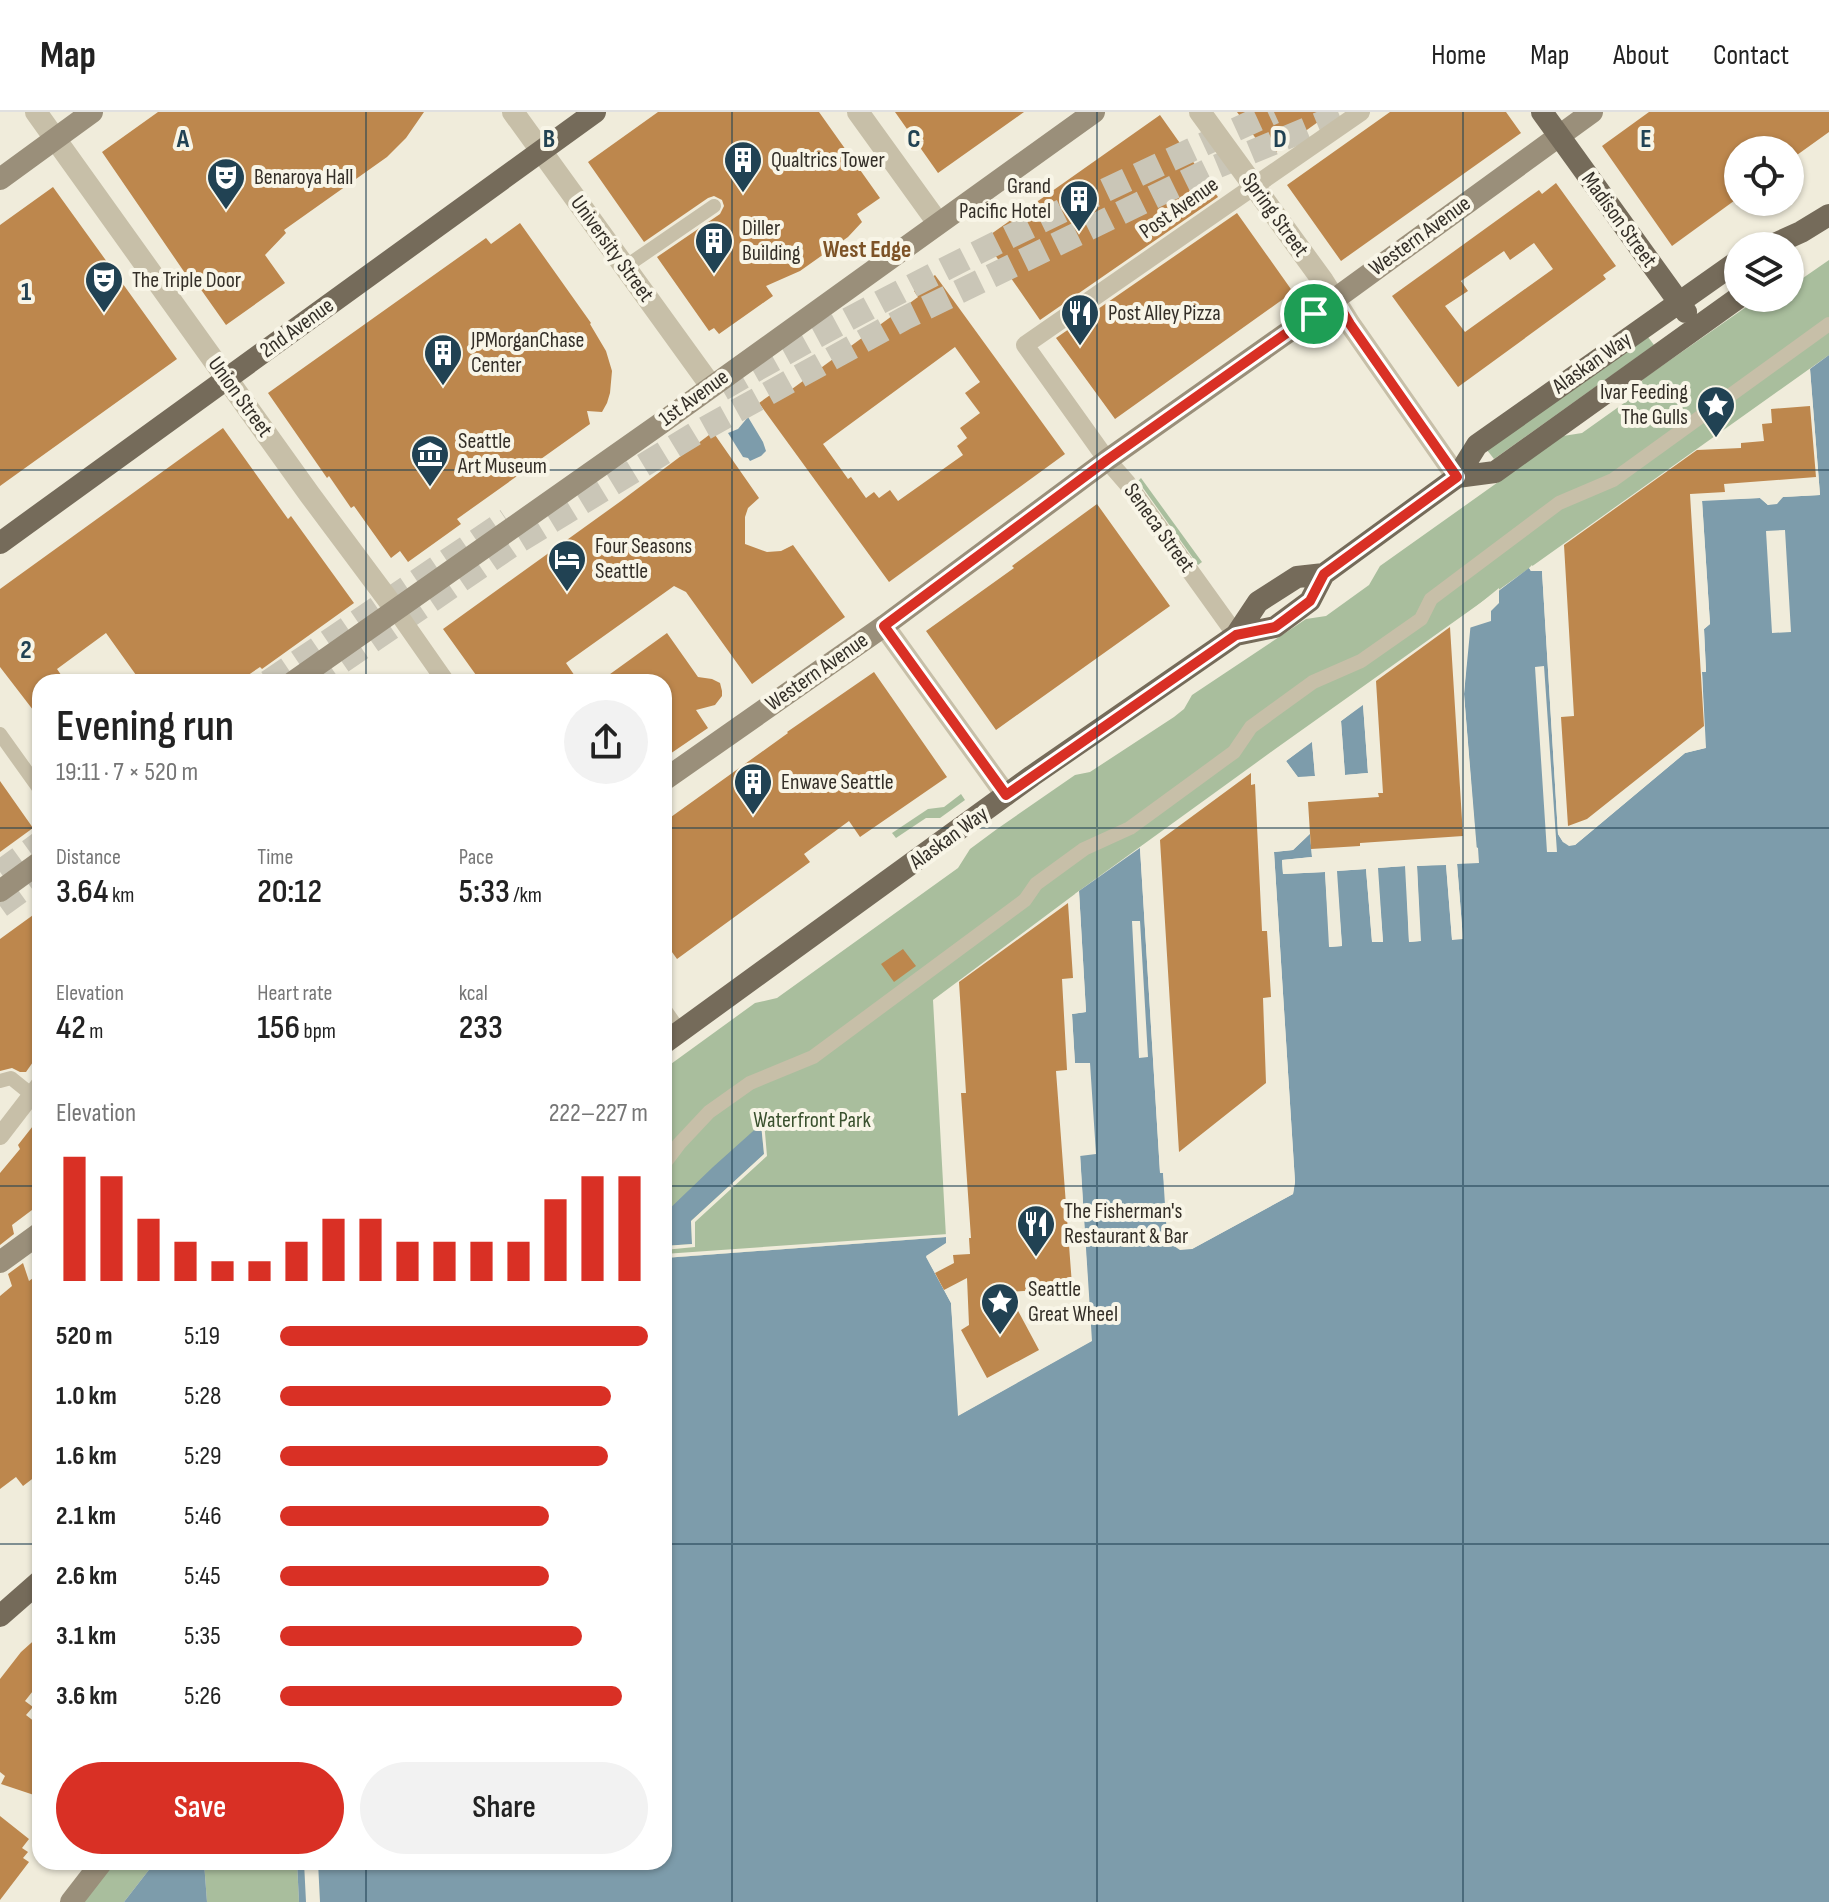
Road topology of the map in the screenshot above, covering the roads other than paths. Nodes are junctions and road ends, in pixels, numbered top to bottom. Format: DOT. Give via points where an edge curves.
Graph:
graph roads {
  1 [pos="36,112"];
  2 [pos="92,112"];
  3 [pos="513,112"];
  4 [pos="595,112"];
  5 [pos="858,112"];
  6 [pos="1094,112"];
  7 [pos="1200,112"];
  8 [pos="1361,112"];
  9 [pos="1542,112"];
  10 [pos="1592,112"];
  11 [pos="1559,136"];
  12 [pos="55,139"];
  13 [pos="541,151"];
  14 [pos="0,179"];
  15 [pos="1254,186"];
  16 [pos="714,206"];
  17 [pos="1821,221"];
  18 [pos="938,223"];
  19 [pos="1799,232"];
  20 [pos="1804,236"];
  21 [pos="625,267"];
  22 [pos="1724,271"];
  23 [pos="1335,299"];
  24 [pos="1678,303"];
  25 [pos="1724,308"];
  26 [pos="1829,324"];
  27 [pos="1698,327"];
  28 [pos="1025,345"];
  29 [pos="227,379"];
  30 [pos="711,386"];
  31 [pos="1107,460"];
  32 [pos="1457,477"];
  33 [pos="0,543"];
  34 [pos="1324,574"];
  35 [pos="395,609"];
  36 [pos="884,626"];
  37 [pos="1236,635"];
  38 [pos="304,674"];
  39 [pos="440,674"];
  40 [pos="0,734"];
  41 [pos="672,774"];
  42 [pos="32,779"];
  43 [pos="1006,795"];
  44 [pos="32,868"];
  45 [pos="0,891"];
  46 [pos="672,1036"];
  47 [pos="0,1081"];
  48 [pos="32,1087"];
  49 [pos="32,1094"];
  50 [pos="0,1136"];
  51 [pos="672,1153"];
  52 [pos="32,1239"];
  53 [pos="0,1262"];
  54 [pos="32,1588"];
  55 [pos="0,1616"];
  56 [pos="96,1870"];
  57 [pos="71,1902"];
  1 -- 12 [label="street, Union Street"];
  2 -- 12 [label="main road"];
  3 -- 13 [label="street, University Street"];
  4 -- 13 [label="main road, 2nd Avenue"];
  5 -- 18 [label="street"];
  6 -- 18 [label="main road, 1st Avenue"];
  7 -- 15 [label="street, Spring Street"];
  8 -- 15 [label="street, Post Avenue"];
  9 -- 11 [label="main road, Madison Street"];
  10 -- 11 [label="main road, Western Avenue"];
  11 -- 23 [label="main road, Western Avenue"];
  11 -- 24 [label="main road, Madison Street"];
  12 -- 14 [label="main road"];
  12 -- 29 [label="street, Union Street"];
  13 -- 21 [label="street, University Street"];
  13 -- 29 [label="main road, 2nd Avenue"];
  15 -- 23 [label="street, Spring Street"];
  15 -- 28 [label="street, Post Avenue"];
  16 -- 21 [label="street"];
  17 -- 19 [label="main road"];
  17 -- 20 [label="main road"];
  18 -- 30 [label="main road, 1st Avenue"];
  21 -- 30 [label="street, University Street"];
  22 -- 24 [label="main road, Alaskan Way"];
  23 -- 31 [label="main road, Western Avenue"];
  23 -- 32 [label="street, Spring Street"];
  24 -- 27 [label="main road, Madison Street"];
  24 -- 32 [label="main road, Alaskan Way" via="1477,445"];
  25 -- 27 [label="main road, Alaskan Way"];
  26 -- 51 [label="street" via="1613,480 1559,503 1431,599 1421,619 1361,661 1313,682 1251,727 1234,752 1130,828 1084,849 1036,884 1025,900 813,1057 750,1083 709,1112"];
  27 -- 32 [label="main road, Alaskan Way" via="1495,472"];
  28 -- 31 [label="street, Seneca Street"];
  29 -- 33 [label="main road, 2nd Avenue"];
  29 -- 35 [label="street, Union Street"];
  30 -- 35 [label="main road, 1st Avenue"];
  31 -- 36 [label="main road, Western Avenue"];
  31 -- 37 [label="street, Seneca Street"];
  32 -- 34 [label="main road, Alaskan Way"];
  34 -- 37 [label="main road, Alaskan Way" via="1297,577 1266,596"];
  34 -- 37 [label="main road, Alaskan Way" via="1310,601 1275,627"];
  35 -- 38 [label="main road, 1st Avenue"];
  35 -- 39 [label="street, Union Street"];
  36 -- 41 [label="main road, Western Avenue"];
  36 -- 43 [label="street"];
  37 -- 43 [label="main road, Alaskan Way"];
  40 -- 42 [label="street"];
  43 -- 46 [label="main road, Alaskan Way"];
  44 -- 45 [label="main road"];
  47 -- 48 [label="street" via="11,1078"];
  49 -- 50 [label="street"];
  52 -- 53 [label="main road"];
  54 -- 55 [label="main road"];
  56 -- 57 [label="main road"];
}
